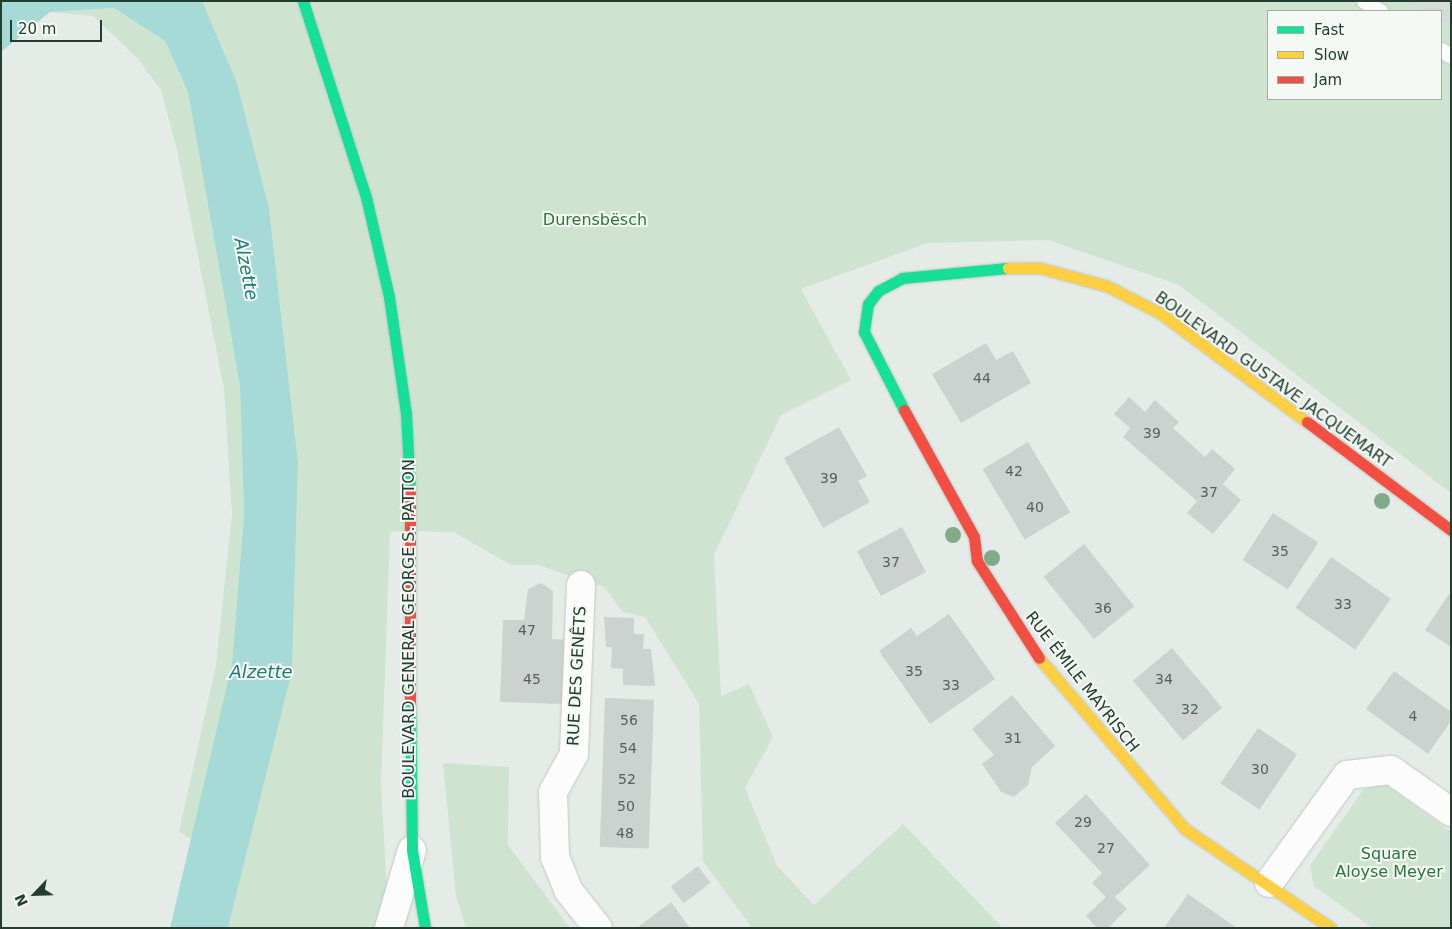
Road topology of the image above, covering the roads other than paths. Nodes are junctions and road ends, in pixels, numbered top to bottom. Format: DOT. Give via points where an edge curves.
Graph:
graph roads {
  1 [pos="303,1"];
  2 [pos="1364,1"];
  3 [pos="1378,10"];
  4 [pos="868,304"];
  5 [pos="1451,530"];
  6 [pos="581,585"];
  7 [pos="1449,806"];
  8 [pos="412,850"];
  9 [pos="1269,883"];
  10 [pos="389,928"];
  11 [pos="425,928"];
  12 [pos="598,928"];
  13 [pos="1331,928"];
  1 -- 8 [label="street, BOULEVARD GENERAL GEORGE S. PATTON" via="366,197 390,296 406,413 412,531"];
  2 -- 3 [label="lane"];
  4 -- 5 [label="street, BOULEVARD GUSTAVE JACQUEMART" via="878,291 921,274 1040,268 1107,286 1160,313"];
  4 -- 9 [label="street, RUE ÉMILE MAYRISCH" via="864,332 974,537 977,561 1012,620 1110,746 1178,822"];
  6 -- 12 [label="street, RUE DES GENÊTS" via="574,754 553,792 555,857 568,890"];
  7 -- 9 [label="street" via="1390,770 1346,775"];
  8 -- 10 [label="street, BOULEVARD GENERAL GEORGE S. PATTON"];
  8 -- 11 [label="street, BOULEVARD GENERAL GEORGE S. PATTON"];
  9 -- 13 [label="street, RUE ÉMILE MAYRISCH"];
}
